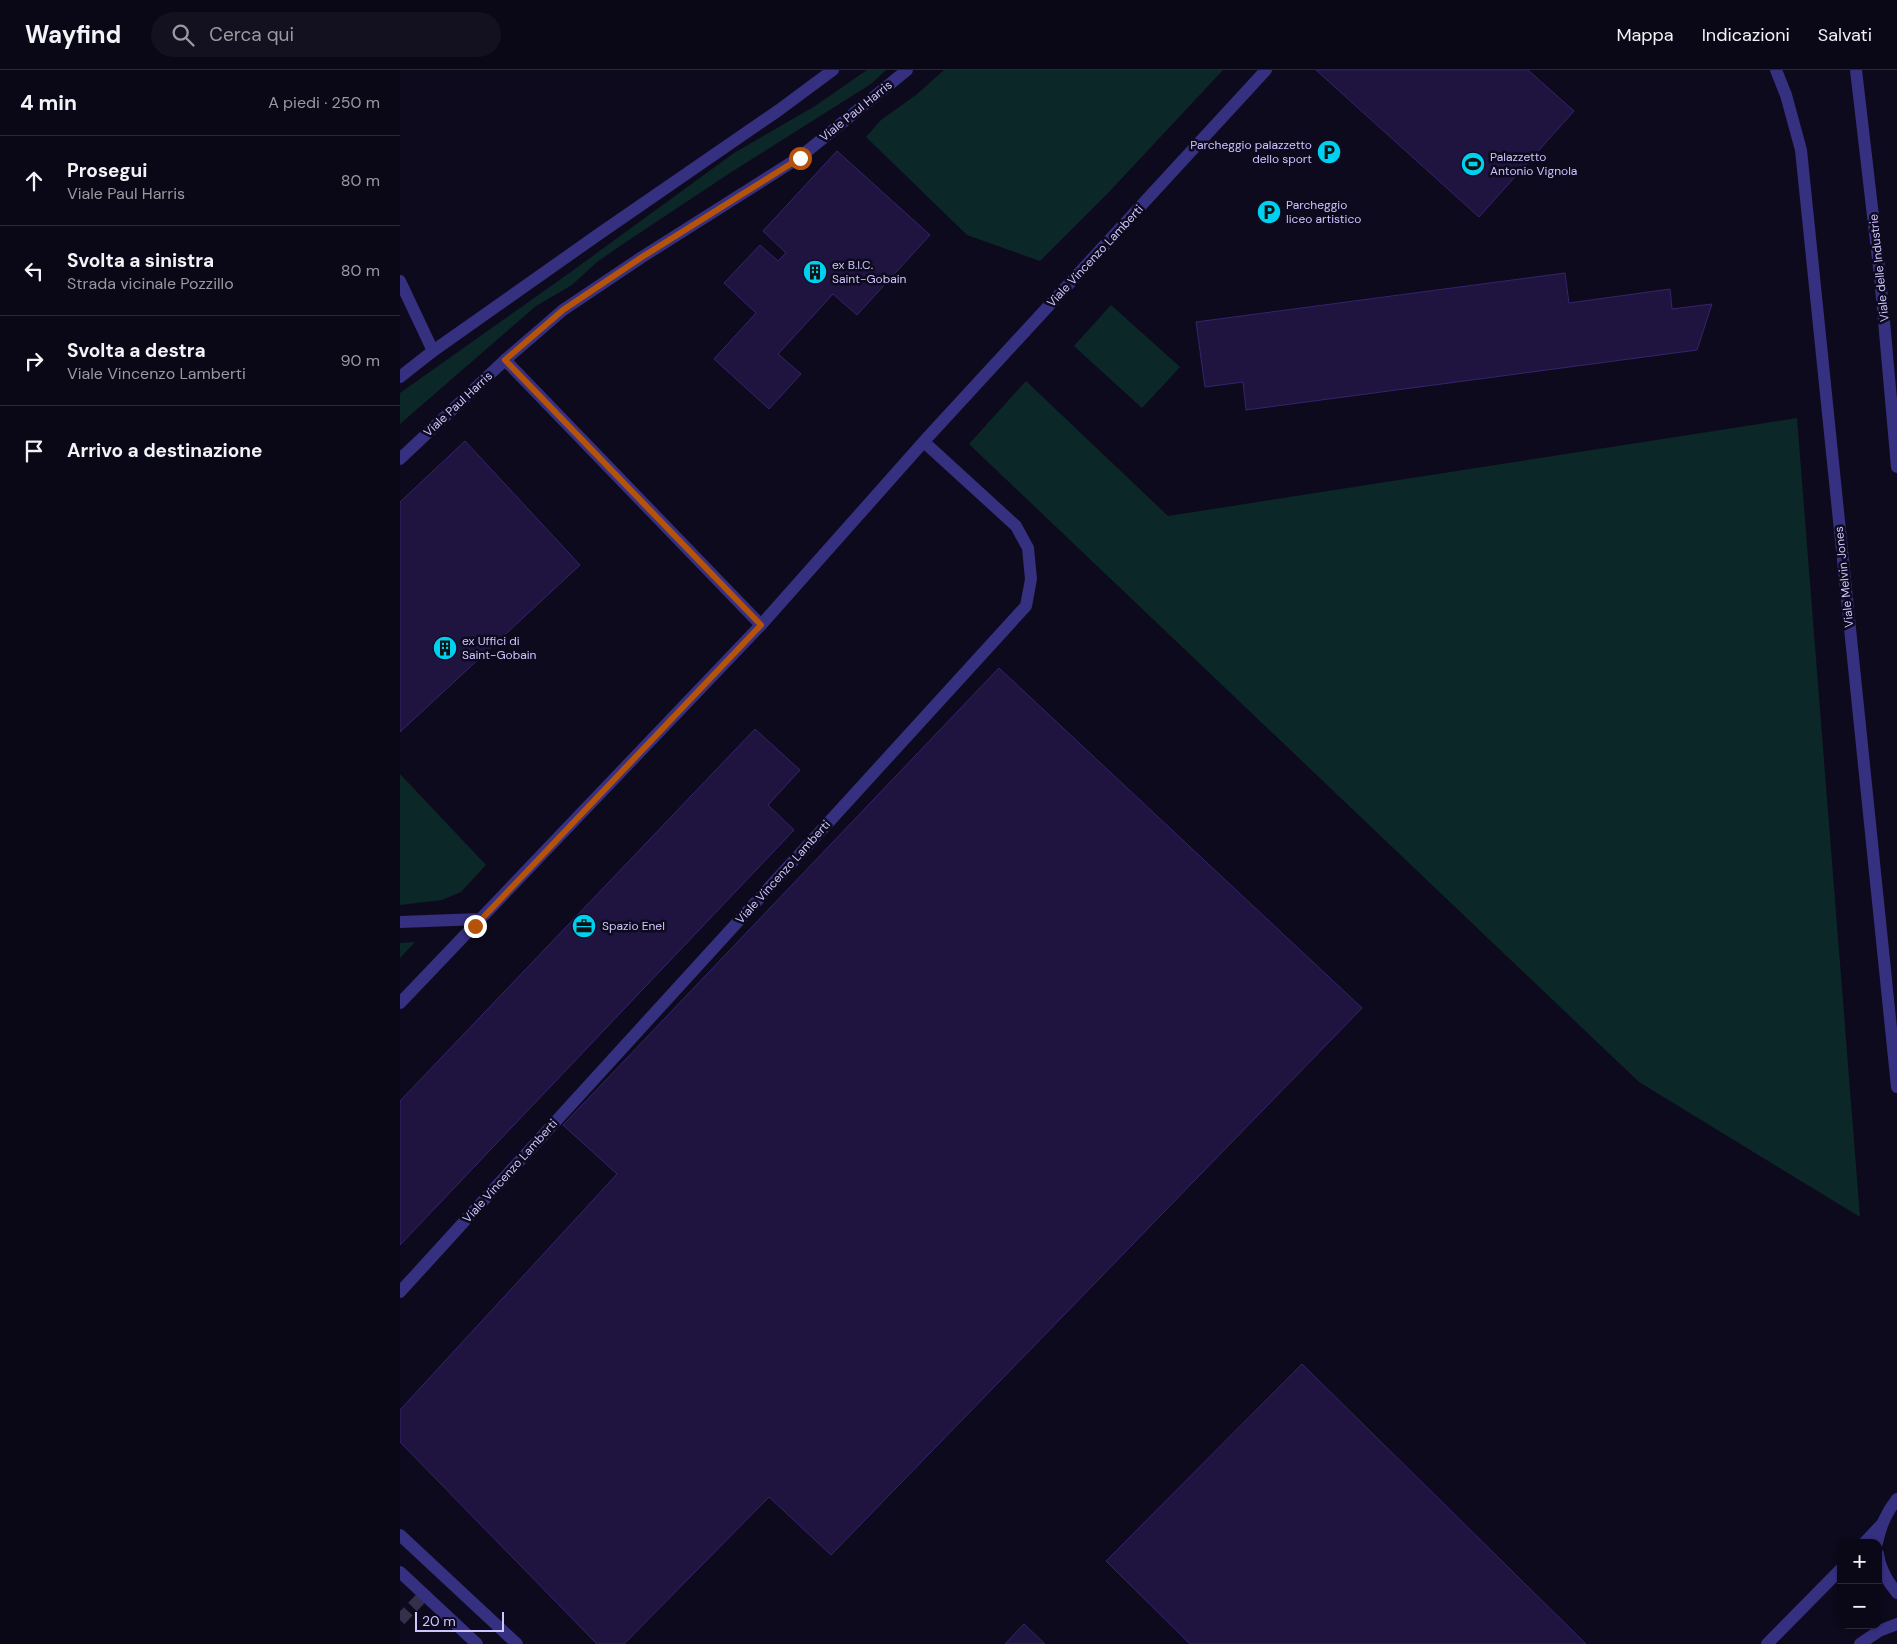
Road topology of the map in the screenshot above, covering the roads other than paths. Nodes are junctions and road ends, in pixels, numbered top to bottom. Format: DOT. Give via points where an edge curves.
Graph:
graph roads {
  1 [pos="833,70"];
  2 [pos="906,70"];
  3 [pos="1266,70"];
  4 [pos="1776,70"];
  5 [pos="1856,70"];
  6 [pos="400,281"];
  7 [pos="432,351"];
  8 [pos="505,360"];
  9 [pos="400,377"];
  10 [pos="924,442"];
  11 [pos="400,459"];
  12 [pos="1897,467"];
  13 [pos="761,625"];
  14 [pos="481,919"];
  15 [pos="400,922"];
  16 [pos="400,1003"];
  17 [pos="1897,1087"];
  18 [pos="400,1292"];
  19 [pos="1897,1499"];
  20 [pos="1881,1525"];
  21 [pos="400,1535"];
  22 [pos="1868,1539"];
  23 [pos="1878,1539"];
  24 [pos="1882,1570"];
  25 [pos="400,1572"];
  26 [pos="1837,1573"];
  27 [pos="1897,1593"];
  28 [pos="1897,1624"];
  29 [pos="477,1644"];
  30 [pos="517,1644"];
  31 [pos="1768,1644"];
  32 [pos="1860,1644"];
  1 -- 7 [label="street"];
  2 -- 8 [label="street, Viale Paul Harris" via="800,158 571,305"];
  3 -- 10 [label="street, Viale Vincenzo Lamberti"];
  4 -- 17 [label="street, Viale Melvin Jones" via="1800,150"];
  5 -- 12 [label="street, Viale delle Industrie" via="1880,276"];
  6 -- 7 [label="street"];
  7 -- 9 [label="street"];
  8 -- 11 [label="street, Viale Paul Harris"];
  8 -- 13 [label="street"];
  10 -- 13 [label="street, Viale Vincenzo Lamberti"];
  10 -- 18 [label="street, Viale Vincenzo Lamberti" via="1016,526 1028,548 1031,579 1026,606"];
  13 -- 14 [label="street, Viale Vincenzo Lamberti"];
  14 -- 15 [label="street"];
  14 -- 16 [label="street, Viale Vincenzo Lamberti"];
  19 -- 20 [label="street"];
  20 -- 22 [label="street"];
  20 -- 23 [label="street"];
  21 -- 30 [label="street"];
  24 -- 27 [label="street"];
  25 -- 29 [label="street"];
  26 -- 31 [label="street"];
  28 -- 32 [label="street"];
}
